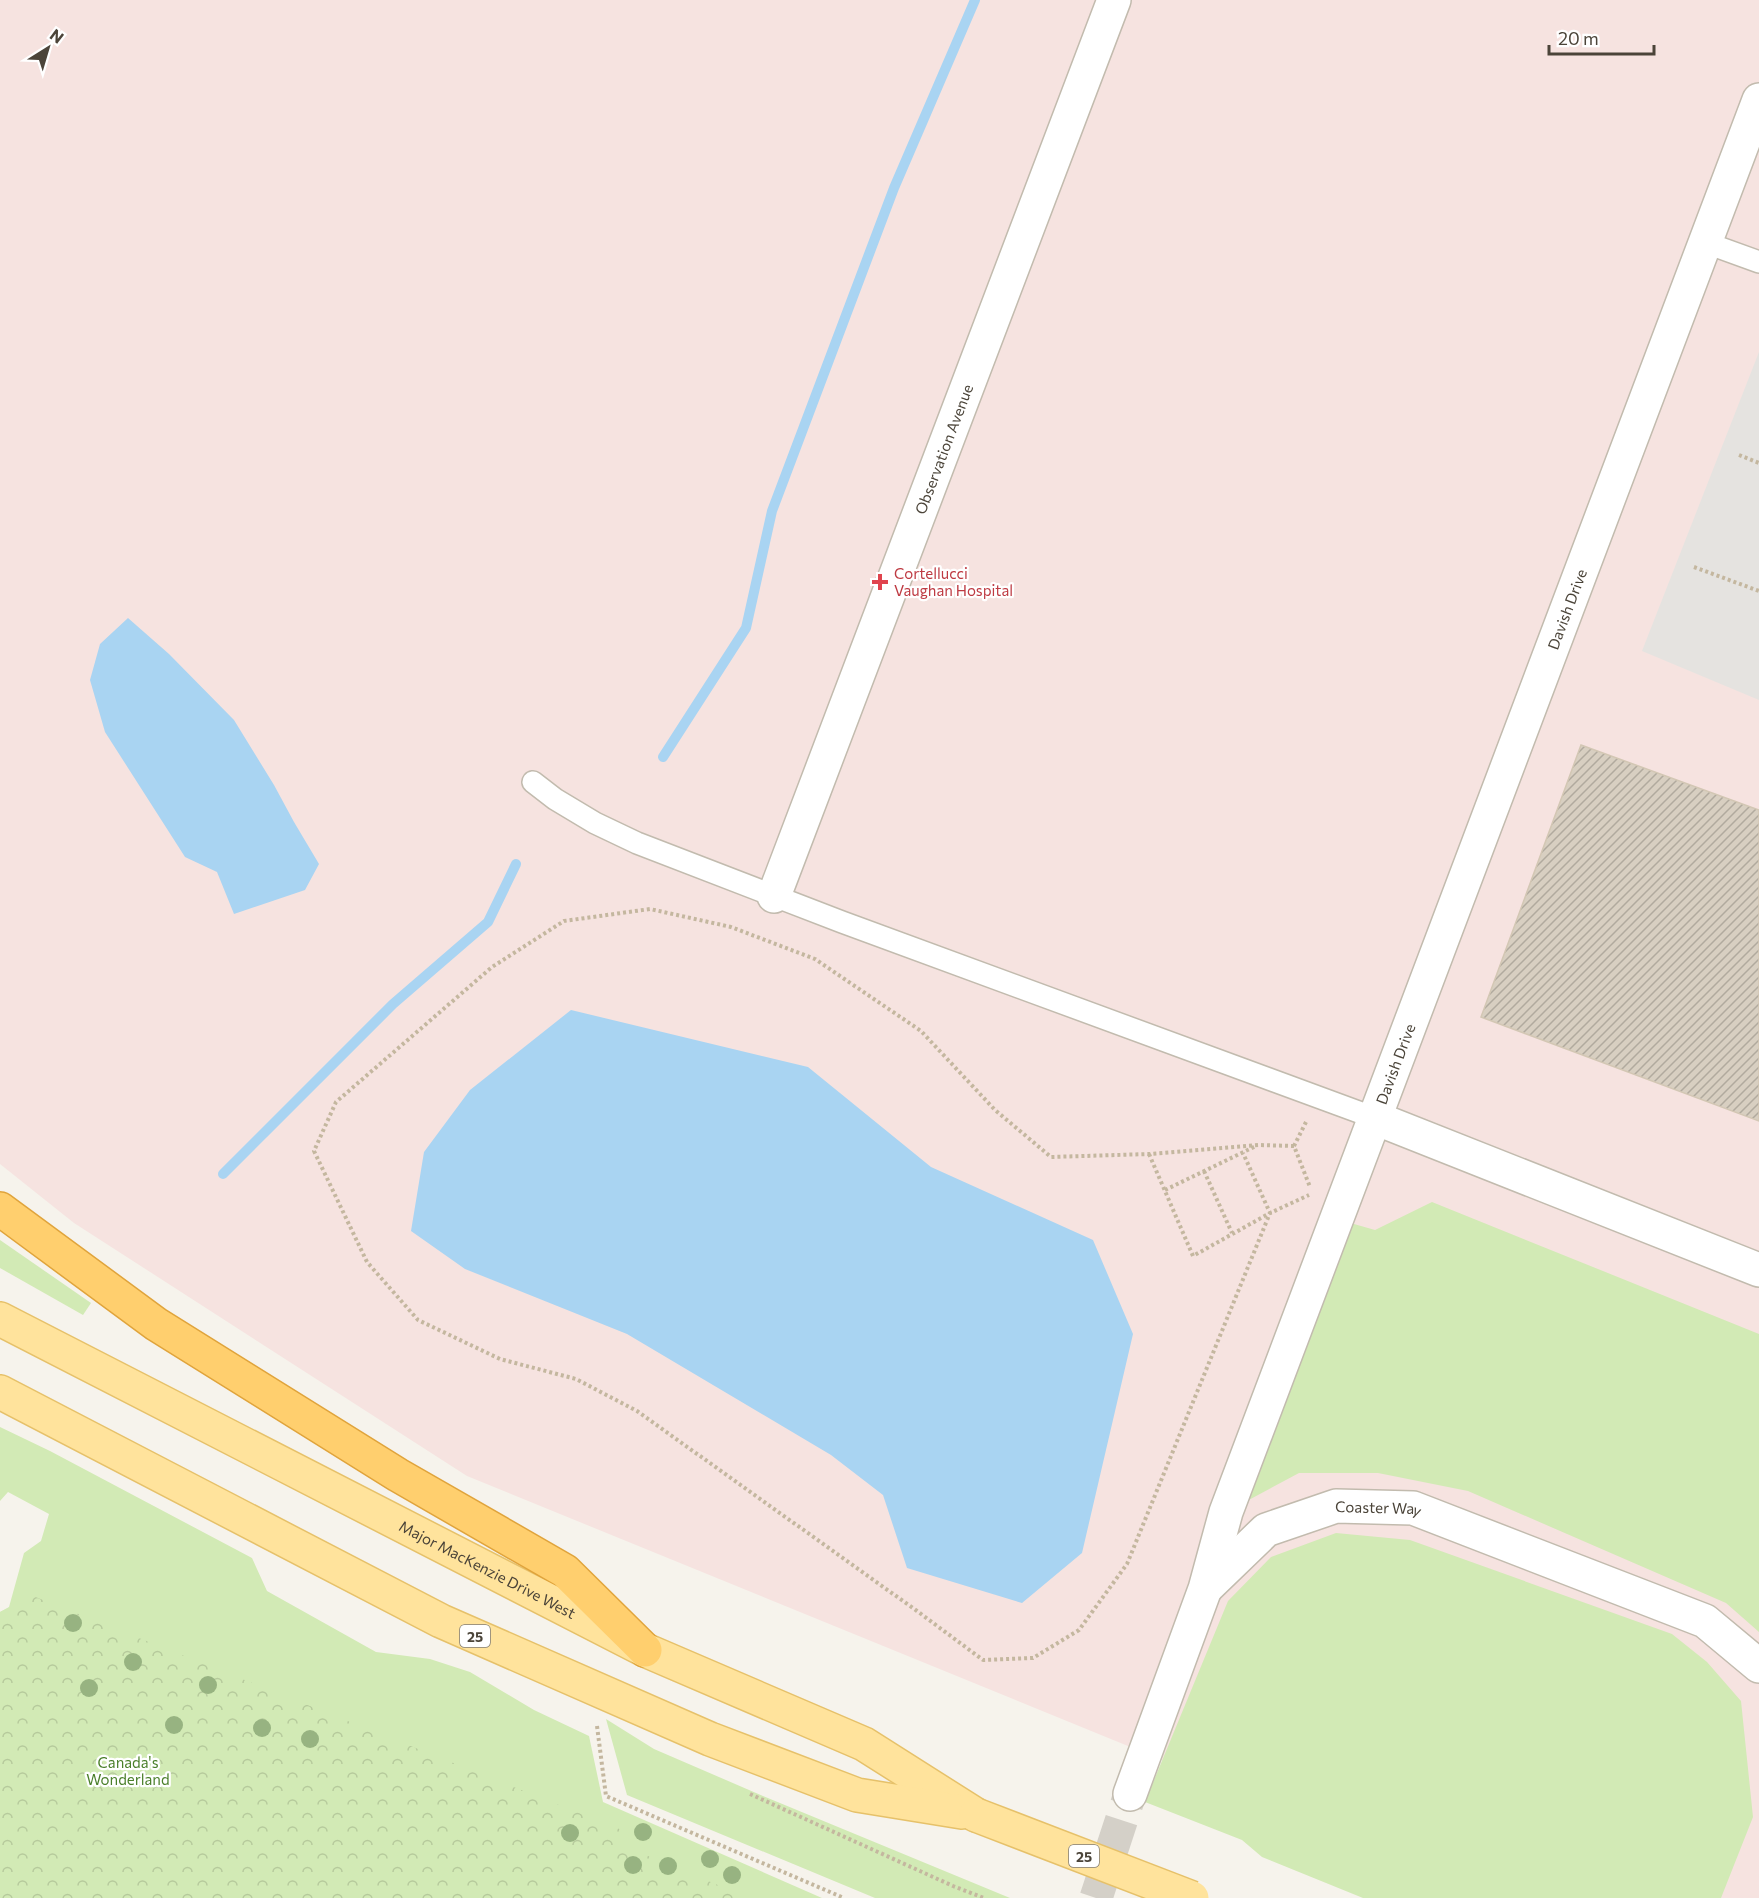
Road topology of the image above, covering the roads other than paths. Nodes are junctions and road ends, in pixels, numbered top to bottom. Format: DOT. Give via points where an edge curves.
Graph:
graph roads {
  1 [pos="1114,0"];
  2 [pos="1759,100"];
  3 [pos="1704,242"];
  4 [pos="1759,262"];
  5 [pos="533,782"];
  6 [pos="774,896"];
  7 [pos="1375,1118"];
  8 [pos="0,1209"];
  9 [pos="1759,1270"];
  10 [pos="0,1319"];
  11 [pos="0,1392"];
  12 [pos="1205,1589"];
  13 [pos="645,1650"];
  14 [pos="1759,1666"];
  15 [pos="1130,1794"];
  16 [pos="976,1815"];
  17 [pos="1192,1898"];
  1 -- 6 [label="street, Observation Avenue"];
  2 -- 3 [label="street, Davish Drive"];
  3 -- 4 [label="lane"];
  3 -- 7 [label="street, Davish Drive"];
  5 -- 6 [label="lane" via="595,823 637,843"];
  6 -- 7 [label="lane"];
  7 -- 9 [label="street"];
  7 -- 12 [label="street, Davish Drive" via="1226,1512"];
  8 -- 13 [label="highway" via="156,1324 398,1475 565,1571"];
  10 -- 13 [label="main road, Major MacKenzie Drive West / 25"];
  11 -- 16 [label="main road, Major MacKenzie Drive West / 25" via="441,1621 710,1739 857,1795"];
  12 -- 14 [label="street, Coaster Way" via="1266,1530 1336,1506 1413,1508 1705,1621"];
  12 -- 15 [label="street, Coaster Way"];
  13 -- 16 [label="main road, Major MacKenzie Drive West / 25" via="864,1744"];
  16 -- 17 [label="main road, Major MacKenzie Drive West / 25, bridge"];
}
